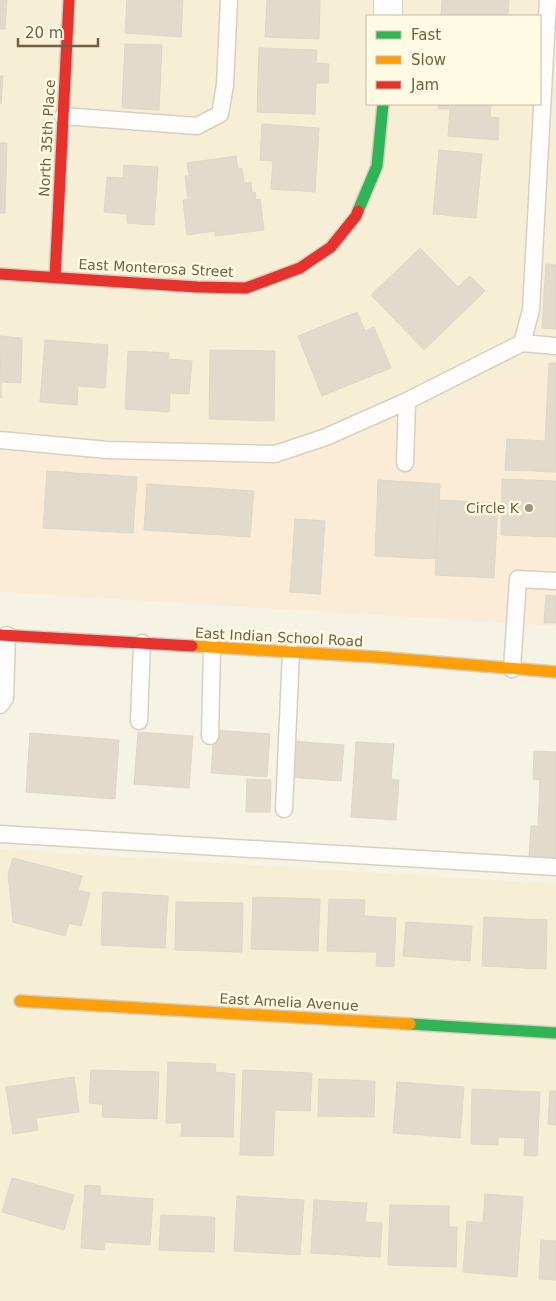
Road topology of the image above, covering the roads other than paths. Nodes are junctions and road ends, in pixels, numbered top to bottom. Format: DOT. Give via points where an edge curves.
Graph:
graph roads {
  1 [pos="69,0"];
  2 [pos="229,0"];
  3 [pos="388,0"];
  4 [pos="548,0"];
  5 [pos="388,15"];
  6 [pos="384,105"];
  7 [pos="63,116"];
  8 [pos="0,274"];
  9 [pos="54,277"];
  10 [pos="522,343"];
  11 [pos="556,346"];
  12 [pos="407,400"];
  13 [pos="0,440"];
  14 [pos="405,463"];
  15 [pos="556,581"];
  16 [pos="4,635"];
  17 [pos="142,643"];
  18 [pos="212,648"];
  19 [pos="291,652"];
  20 [pos="512,669"];
  21 [pos="556,672"];
  22 [pos="0,705"];
  23 [pos="139,721"];
  24 [pos="210,736"];
  25 [pos="284,809"];
  26 [pos="0,834"];
  27 [pos="556,867"];
  28 [pos="20,1001"];
  29 [pos="556,1033"];
  1 -- 7 [label="street, North 35th Place"];
  2 -- 7 [label="lane" via="225,85 220,114 197,126"];
  3 -- 5 [label="street"];
  4 -- 10 [label="lane" via="530,310"];
  6 -- 9 [label="street, East Monterosa Street" via="377,166 356,216 331,247 300,268 246,288"];
  7 -- 9 [label="street, North 35th Place"];
  8 -- 9 [label="street, East Monterosa Street"];
  10 -- 11 [label="lane"];
  10 -- 12 [label="lane"];
  12 -- 13 [label="lane" via="326,437 275,454 107,450"];
  12 -- 14 [label="lane"];
  15 -- 20 [label="lane" via="518,579"];
  16 -- 17 [label="street, East Indian School Road"];
  16 -- 22 [label="lane" via="5,698"];
  17 -- 18 [label="street, East Indian School Road"];
  17 -- 23 [label="lane"];
  18 -- 19 [label="street, East Indian School Road"];
  18 -- 24 [label="lane"];
  19 -- 20 [label="street, East Indian School Road"];
  19 -- 25 [label="lane"];
  20 -- 21 [label="street, East Indian School Road"];
  26 -- 27 [label="lane"];
  28 -- 29 [label="street, East Amelia Avenue"];
}
